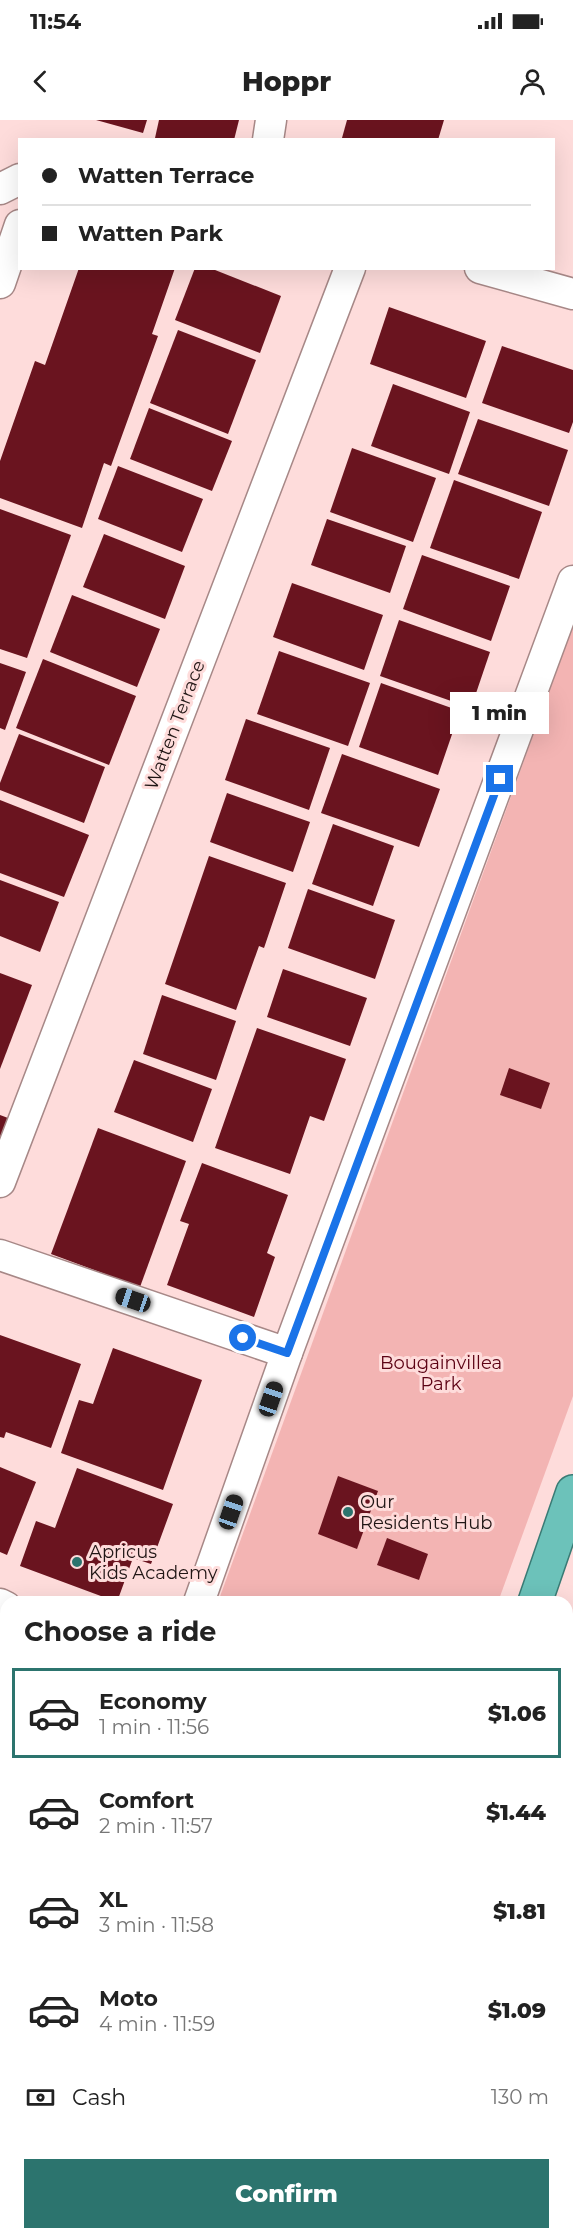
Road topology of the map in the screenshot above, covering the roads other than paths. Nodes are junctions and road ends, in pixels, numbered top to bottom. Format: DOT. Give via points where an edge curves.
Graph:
graph roads {
  1 [pos="271,120"];
  2 [pos="268,138"];
  3 [pos="18,180"];
  4 [pos="0,189"];
  5 [pos="18,231"];
  6 [pos="349,270"];
  7 [pos="487,270"];
  8 [pos="0,283"];
  9 [pos="573,294"];
  10 [pos="573,581"];
  11 [pos="0,1182"];
  12 [pos="0,1255"];
  13 [pos="287,1353"];
  14 [pos="573,1492"];
  15 [pos="201,1596"];
  16 [pos="537,1596"];
  1 -- 2 [label="street"];
  3 -- 4 [label="street"];
  5 -- 8 [label="street"];
  6 -- 11 [label="street, Watten Terrace"];
  7 -- 9 [label="street"];
  10 -- 13 [label="street"];
  12 -- 13 [label="street"];
  13 -- 15 [label="street"];
  14 -- 16 [label="highway"];
}
